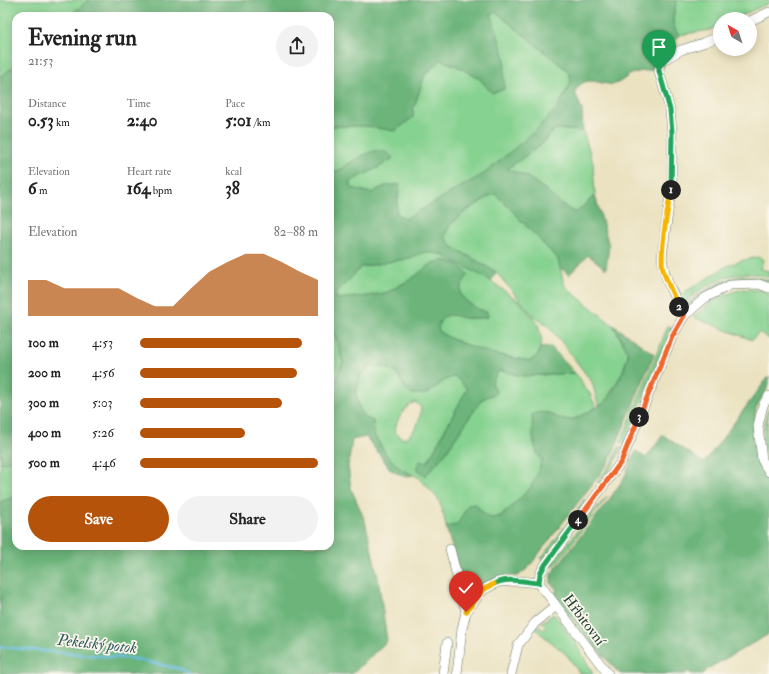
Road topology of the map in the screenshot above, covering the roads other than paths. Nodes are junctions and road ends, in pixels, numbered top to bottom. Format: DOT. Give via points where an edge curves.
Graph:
graph roads {
  1 [pos="769,12"];
  2 [pos="757,18"];
  3 [pos="713,39"];
  4 [pos="769,288"];
  5 [pos="684,316"];
  6 [pos="769,396"];
  7 [pos="769,472"];
  8 [pos="450,549"];
  9 [pos="539,583"];
  10 [pos="556,606"];
  11 [pos="466,612"];
  12 [pos="447,643"];
  13 [pos="443,674"];
  14 [pos="457,674"];
  15 [pos="511,674"];
  16 [pos="608,674"];
  1 -- 2 [label="street"];
  3 -- 5 [label="street" via="681,50 660,62 659,67 670,110 672,132 672,182 662,257 663,269"];
  4 -- 5 [label="street" via="759,284 730,285 705,298"];
  5 -- 9 [label="street" via="672,337 621,462 545,565"];
  6 -- 7 [label="street" via="758,426 762,460"];
  8 -- 11 [label="street"];
  9 -- 10 [label="street, Hřbitovní"];
  9 -- 11 [label="street" via="498,582 483,590"];
  10 -- 15 [label="street" via="535,623 518,645"];
  10 -- 16 [label="street, Hřbitovní"];
  11 -- 14 [label="street"];
  12 -- 13 [label="street"];
}
